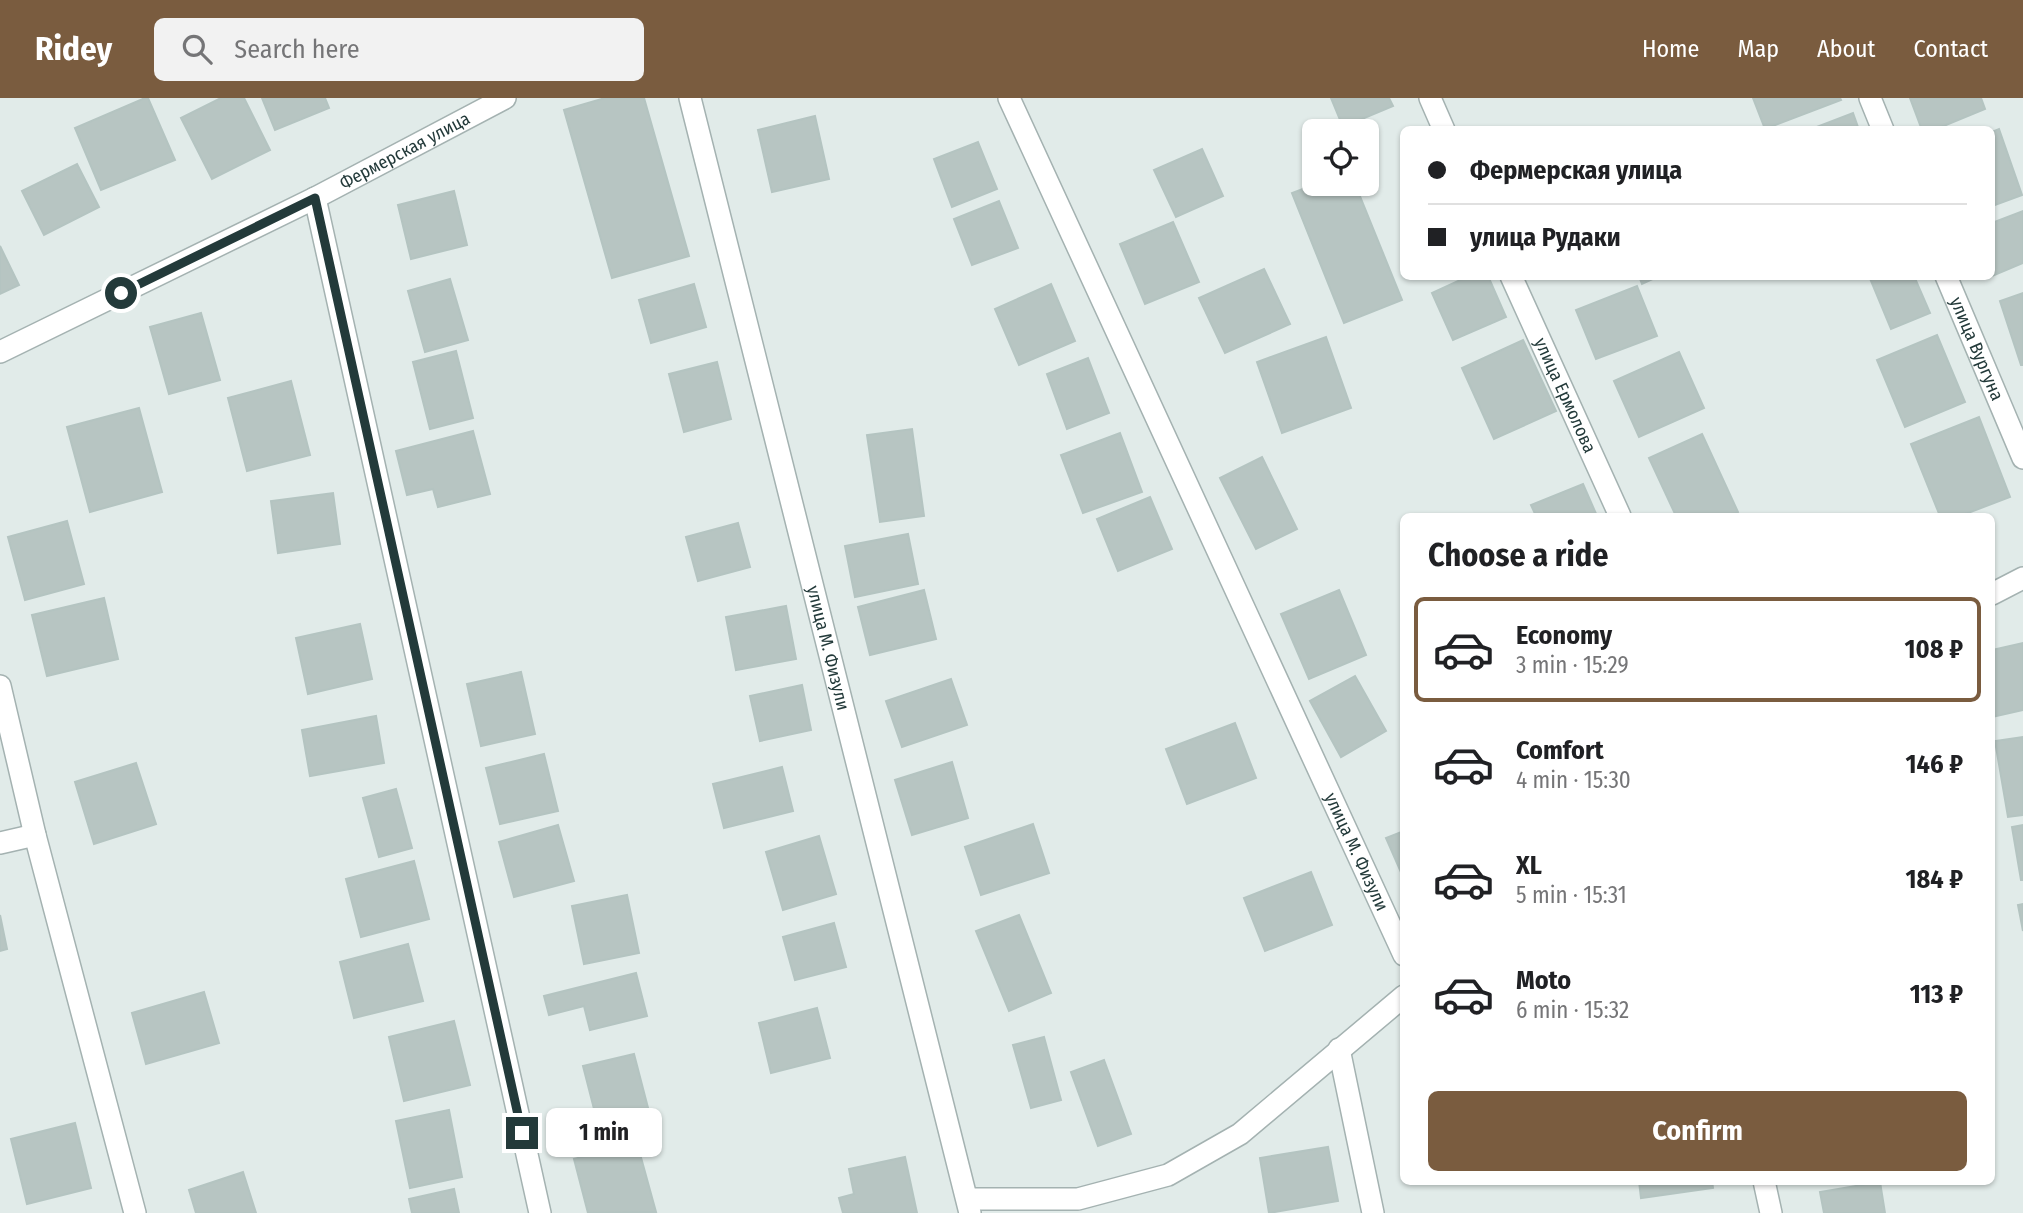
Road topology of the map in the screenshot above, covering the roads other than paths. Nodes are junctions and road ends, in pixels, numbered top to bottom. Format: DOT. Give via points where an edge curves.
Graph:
graph roads {
  1 [pos="505,98"];
  2 [pos="690,98"];
  3 [pos="1009,98"];
  4 [pos="1430,98"];
  5 [pos="1870,98"];
  6 [pos="1442,126"];
  7 [pos="1881,126"];
  8 [pos="315,198"];
  9 [pos="1513,280"];
  10 [pos="1948,280"];
  11 [pos="0,352"];
  12 [pos="2023,458"];
  13 [pos="1618,513"];
  14 [pos="2023,578"];
  15 [pos="1995,592"];
  16 [pos="0,686"];
  17 [pos="35,835"];
  18 [pos="0,843"];
  19 [pos="1400,946"];
  20 [pos="1400,999"];
  21 [pos="1339,1049"];
  22 [pos="1765,1185"];
  23 [pos="969,1206"];
  24 [pos="135,1213"];
  25 [pos="540,1213"];
  26 [pos="1373,1213"];
  27 [pos="1771,1213"];
  1 -- 8 [label="street, Фермерская улица"];
  2 -- 23 [label="street, улица М. Физули"];
  3 -- 19 [label="street, улица М. Физули"];
  4 -- 6 [label="street"];
  5 -- 7 [label="street"];
  8 -- 11 [label="street, Фермерская улица"];
  8 -- 25 [label="street"];
  9 -- 13 [label="street, улица Ермолова"];
  10 -- 12 [label="street, улица Вургуна"];
  14 -- 15 [label="street"];
  16 -- 17 [label="street"];
  17 -- 18 [label="street"];
  17 -- 24 [label="street"];
  20 -- 21 [label="street, улица М. Физули"];
  21 -- 23 [label="street, улица М. Физули" via="1240,1134 1168,1175 1078,1199"];
  21 -- 26 [label="street"];
  22 -- 27 [label="street"];
}
